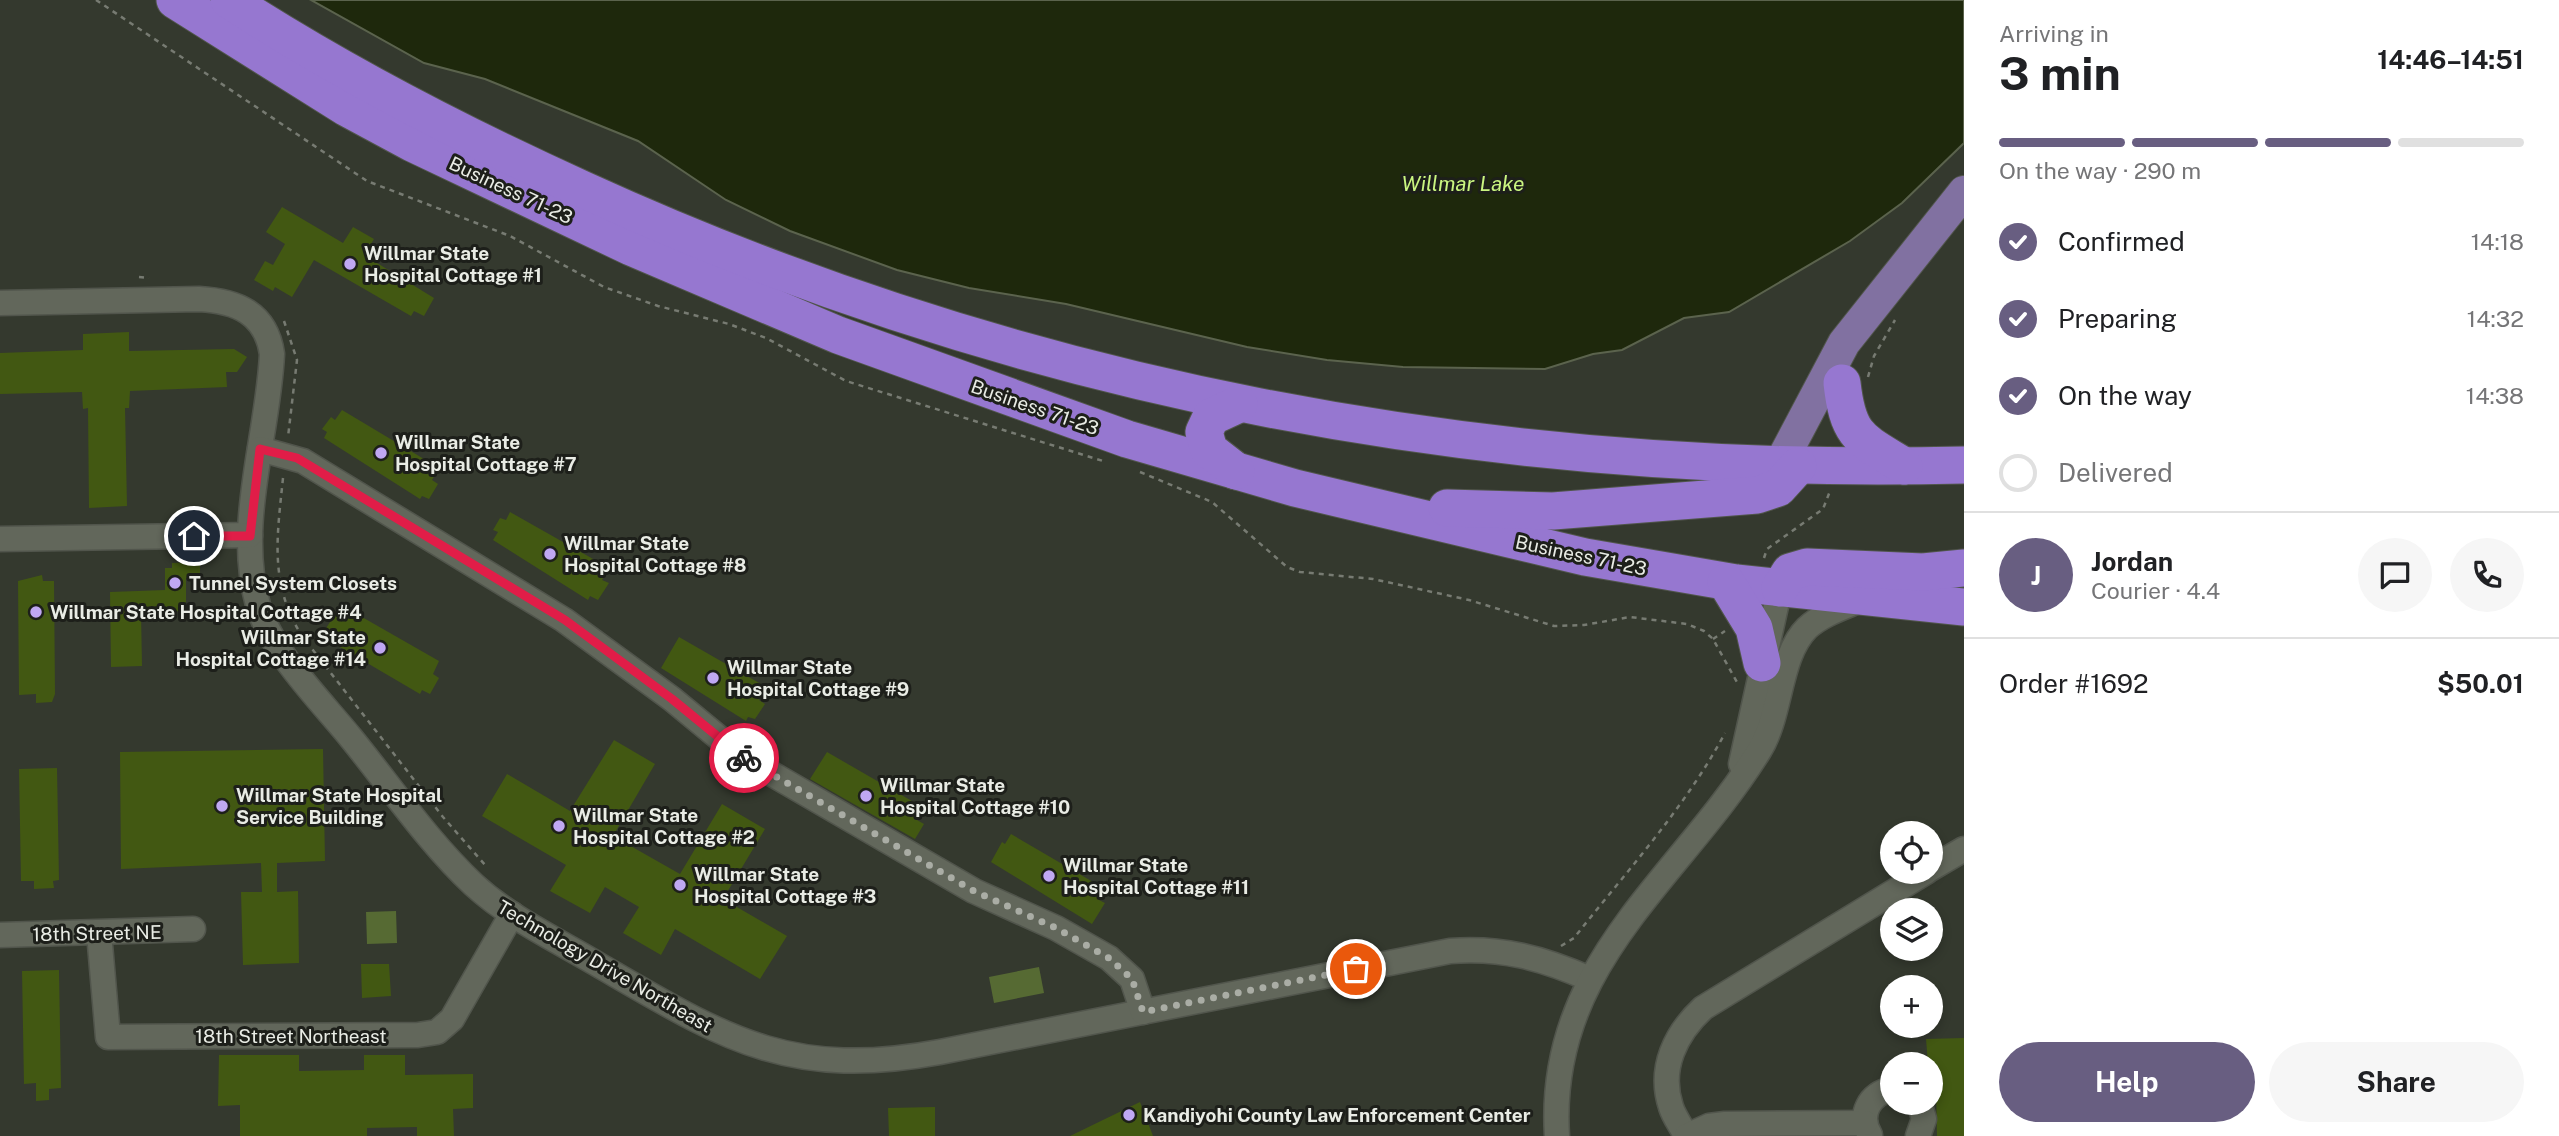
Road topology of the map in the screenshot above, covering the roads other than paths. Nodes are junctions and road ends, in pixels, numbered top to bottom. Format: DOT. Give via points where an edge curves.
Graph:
graph roads {
  1 [pos="175,0"];
  2 [pos="229,0"];
  3 [pos="1964,192"];
  4 [pos="1895,280"];
  5 [pos="0,303"];
  6 [pos="1855,381"];
  7 [pos="1239,404"];
  8 [pos="260,449"];
  9 [pos="1789,465"];
  10 [pos="1964,465"];
  11 [pos="1903,466"];
  12 [pos="1239,474"];
  13 [pos="1295,488"];
  14 [pos="250,536"];
  15 [pos="0,539"];
  16 [pos="1964,568"];
  17 [pos="1772,576"];
  18 [pos="1726,582"];
  19 [pos="1864,598"];
  20 [pos="1964,607"];
  21 [pos="1751,676"];
  22 [pos="1736,785"];
  23 [pos="1964,849"];
  24 [pos="1943,861"];
  25 [pos="1905,884"];
  26 [pos="512,914"];
  27 [pos="193,929"];
  28 [pos="99,933"];
  29 [pos="0,935"];
  30 [pos="1590,979"];
  31 [pos="1143,1012"];
  32 [pos="1880,1094"];
  33 [pos="1923,1115"];
  34 [pos="1868,1129"];
  35 [pos="1557,1136"];
  36 [pos="1687,1136"];
  37 [pos="1918,1136"];
  1 -- 12 [label="highway, Business 71-23" via="274,65 380,125 744,298 929,370"];
  2 -- 7 [label="highway, Business 71-23" via="504,154 720,250 1008,349"];
  3 -- 4 [label="main road"];
  4 -- 6 [label="main road"];
  4 -- 9 [label="main road" via="1844,343"];
  5 -- 8 [label="street, Technology Drive Northeast" via="199,299 242,306 266,331 272,354"];
  6 -- 9 [label="main road"];
  6 -- 11 [label="highway" via="1848,418 1856,433"];
  7 -- 9 [label="highway, Business 71-23" via="1474,443 1610,457"];
  7 -- 12 [label="highway" via="1212,417 1204,432 1215,457"];
  8 -- 14 [label="street, Technology Drive Northeast"];
  8 -- 31 [label="street" via="285,454 327,476 565,620 741,756 974,891 1109,958 1132,979"];
  9 -- 11 [label="highway, Business 71-23"];
  9 -- 13 [label="highway" via="1778,488 1757,495 1553,511 1421,506"];
  10 -- 11 [label="highway, Business 71-23"];
  12 -- 13 [label="highway, Business 71-23"];
  13 -- 18 [label="highway, Business 71-23" via="1560,551"];
  14 -- 15 [label="street"];
  14 -- 26 [label="street, Technology Drive Northeast" via="259,609 279,646 451,862"];
  16 -- 17 [label="highway" via="1923,572 1807,567"];
  17 -- 18 [label="highway, Business 71-23"];
  17 -- 19 [label="highway, Business 71-23"];
  17 -- 21 [label="street"];
  18 -- 21 [label="highway" via="1754,628"];
  19 -- 20 [label="highway, Business 71-23"];
  19 -- 22 [label="street" via="1820,619 1798,639 1771,728"];
  21 -- 22 [label="street" via="1753,718"];
  22 -- 30 [label="street" via="1633,911"];
  23 -- 24 [label="street"];
  25 -- 36 [label="street" via="1703,1008 1684,1026 1673,1046 1668,1073 1670,1106"];
  26 -- 28 [label="street, 18th Street Northeast" via="452,1018 437,1032 418,1035 107,1037"];
  26 -- 31 [label="street, Technology Drive Northeast" via="709,1028 799,1056 848,1062 899,1059"];
  27 -- 28 [label="street, 18th Street NE"];
  28 -- 29 [label="street, 18th Street NE"];
  30 -- 31 [label="street, Technology Drive Northeast" via="1530,955 1467,950"];
  30 -- 35 [label="street" via="1563,1051"];
  32 -- 34 [label="street" via="1868,1104"];
  33 -- 37 [label="street"];
  34 -- 36 [label="street" via="1725,1124"];
}
